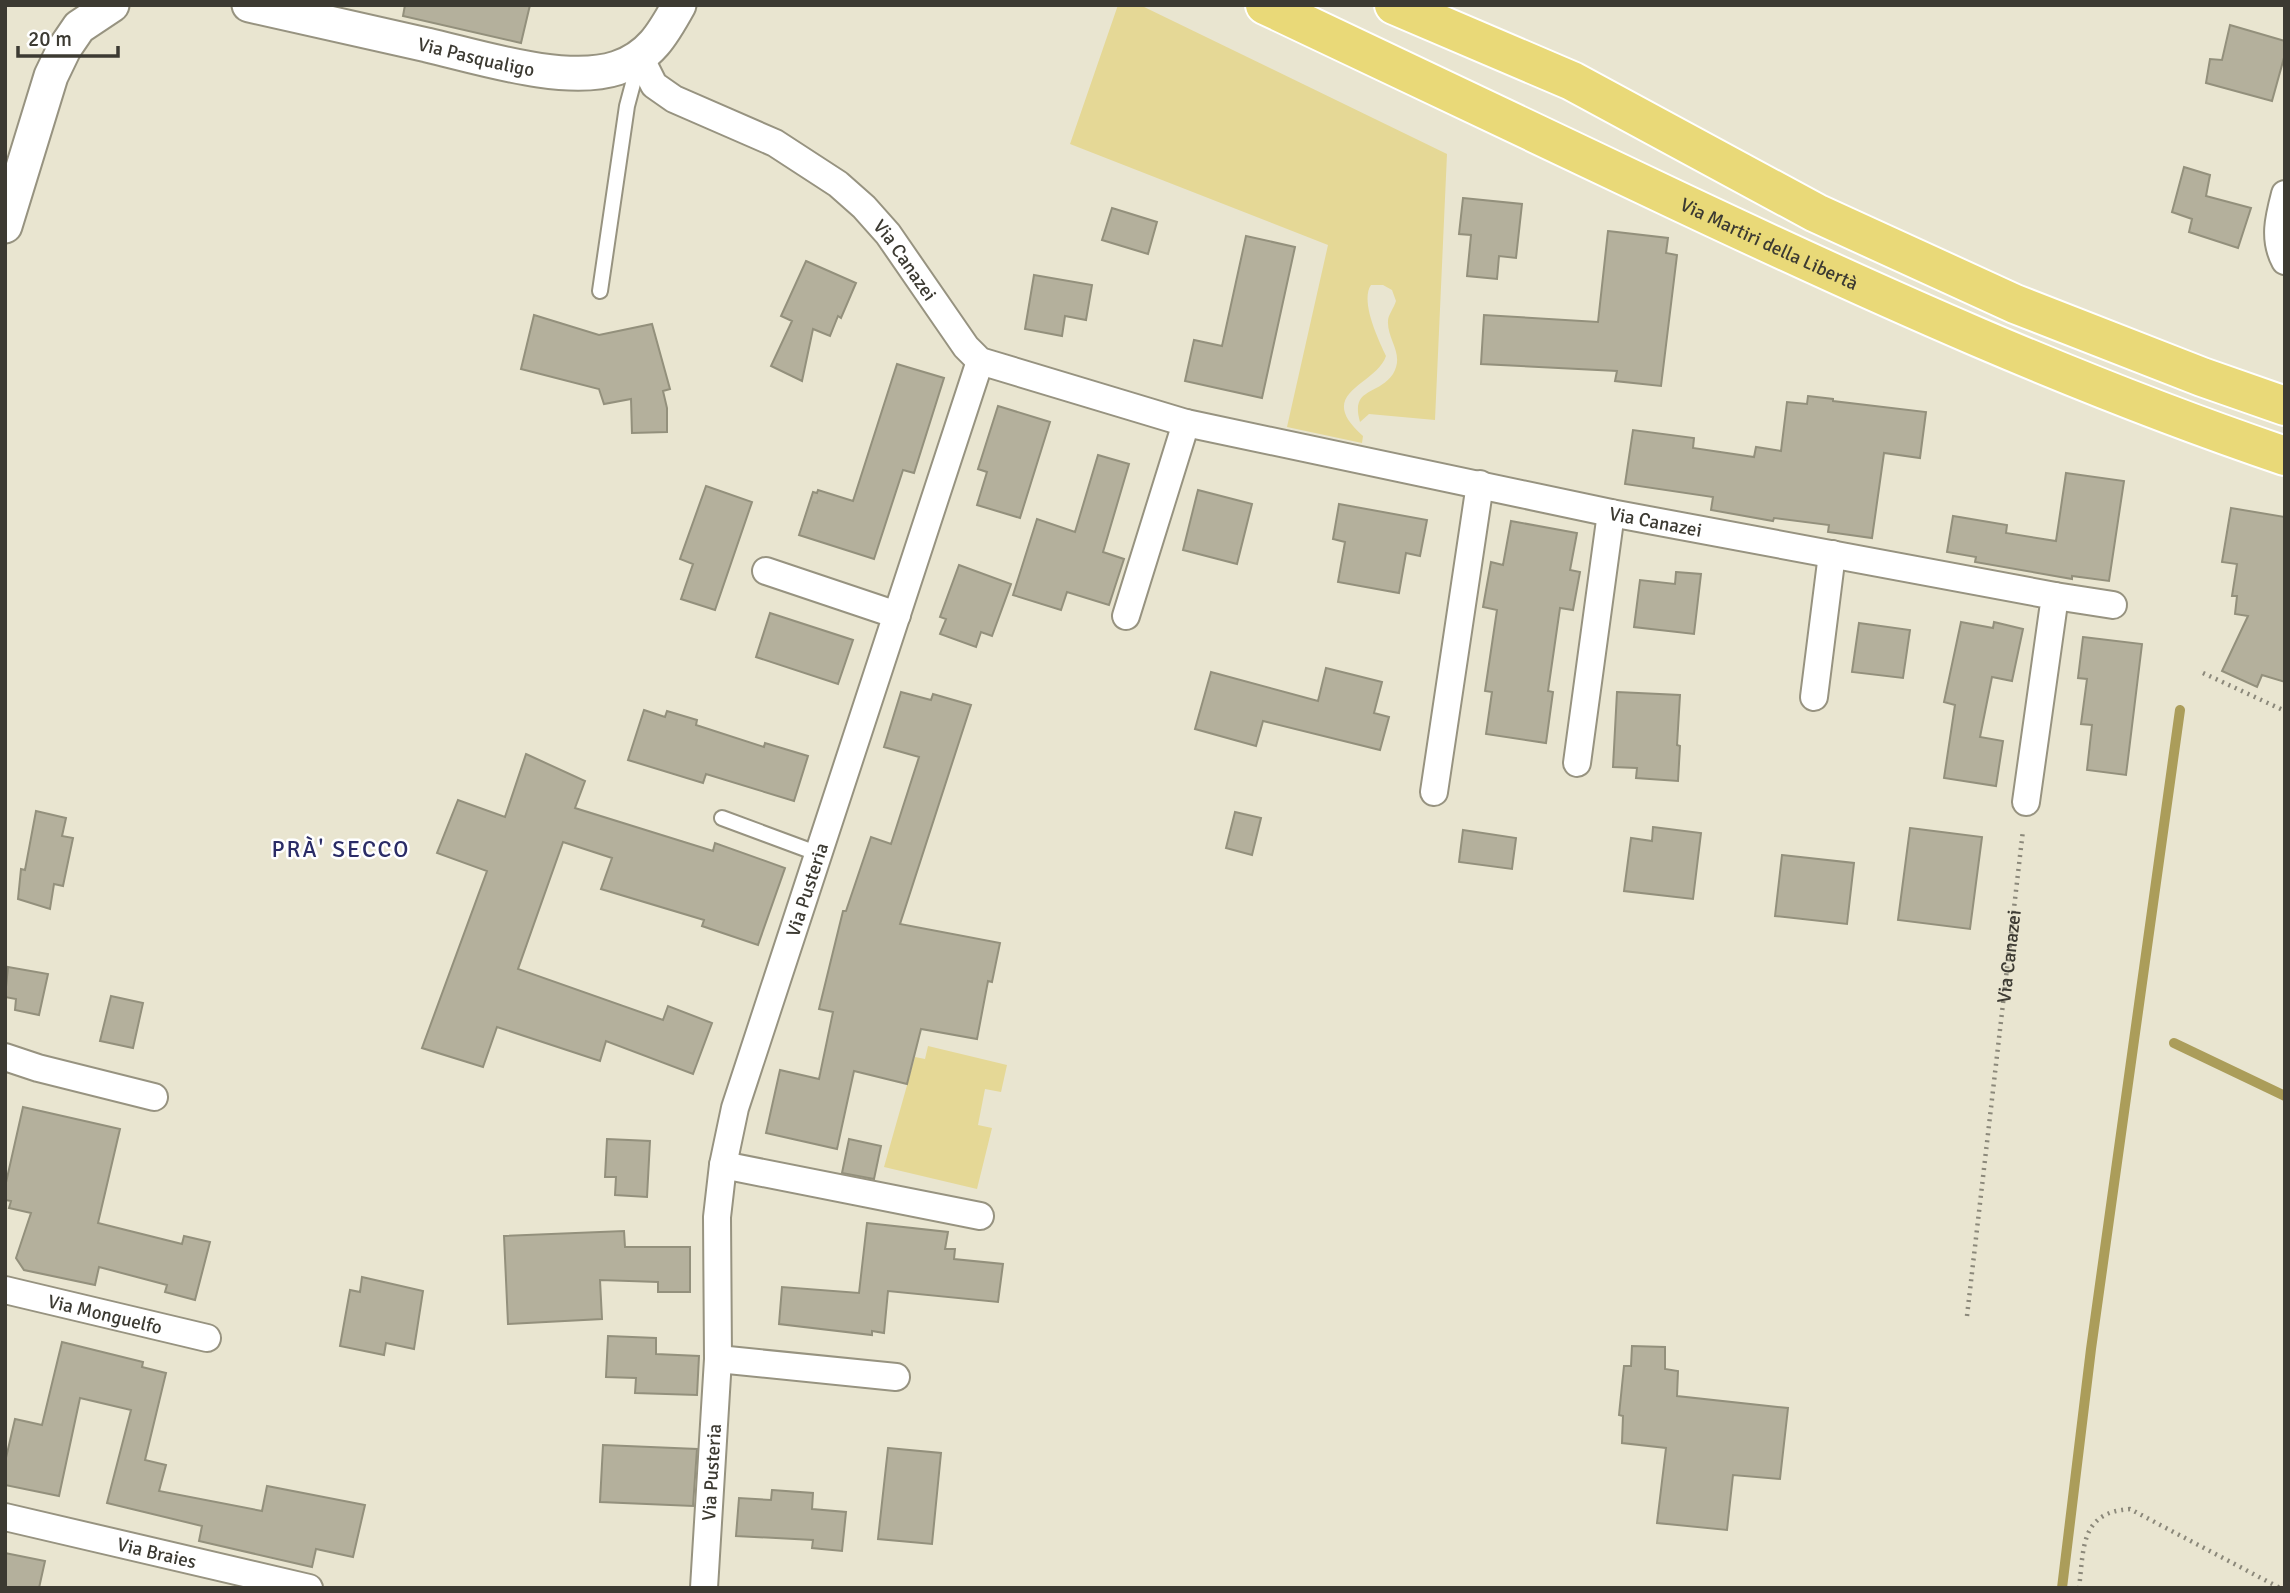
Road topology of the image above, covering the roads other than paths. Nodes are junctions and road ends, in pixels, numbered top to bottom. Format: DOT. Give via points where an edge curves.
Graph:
graph roads {
  1 [pos="112,5"];
  2 [pos="249,5"];
  3 [pos="678,5"];
  4 [pos="1265,5"];
  5 [pos="1394,5"];
  6 [pos="640,57"];
  7 [pos="2285,194"];
  8 [pos="8,205"];
  9 [pos="2285,261"];
  10 [pos="600,291"];
  11 [pos="980,361"];
  12 [pos="2285,405"];
  13 [pos="1186,423"];
  14 [pos="2285,456"];
  15 [pos="1480,484"];
  16 [pos="1611,513"];
  17 [pos="1832,554"];
  18 [pos="766,571"];
  19 [pos="2055,596"];
  20 [pos="2113,605"];
  21 [pos="897,615"];
  22 [pos="1126,616"];
  23 [pos="1814,697"];
  24 [pos="1577,763"];
  25 [pos="1434,792"];
  26 [pos="2026,802"];
  27 [pos="722,818"];
  28 [pos="819,854"];
  29 [pos="5,1057"];
  30 [pos="155,1097"];
  31 [pos="723,1165"];
  32 [pos="980,1216"];
  33 [pos="5,1290"];
  34 [pos="206,1338"];
  35 [pos="718,1359"];
  36 [pos="896,1377"];
  37 [pos="5,1517"];
  38 [pos="309,1588"];
  39 [pos="704,1588"];
  1 -- 8 [label="street" via="79,27 64,49"];
  2 -- 6 [label="street, Via Pasqualigo" via="522,67 577,74 616,69"];
  3 -- 6 [label="street, Via Pasqualigo" via="661,38"];
  4 -- 14 [label="main road, Via Martiri della Libertà" via="1782,250 1997,346 2185,422"];
  5 -- 12 [label="main road" via="1572,81 1816,213 2015,304"];
  6 -- 10 [label="lane" via="627,106"];
  6 -- 11 [label="street, Via Canazei" via="654,85 674,99 775,143 864,207"];
  7 -- 9 [label="street" via="2278,225 2278,244"];
  11 -- 13 [label="street, Via Canazei"];
  11 -- 21 [label="street, Via Pusteria"];
  13 -- 15 [label="street, Via Canazei"];
  13 -- 22 [label="street"];
  15 -- 16 [label="street, Via Canazei"];
  15 -- 25 [label="street"];
  16 -- 17 [label="street, Via Canazei"];
  16 -- 24 [label="street"];
  17 -- 19 [label="street, Via Canazei"];
  17 -- 23 [label="street"];
  18 -- 21 [label="street"];
  19 -- 20 [label="street, Via Canazei"];
  19 -- 26 [label="street"];
  21 -- 28 [label="street, Via Pusteria"];
  27 -- 28 [label="lane"];
  28 -- 31 [label="street, Via Pusteria" via="735,1108"];
  29 -- 30 [label="street"];
  31 -- 32 [label="street"];
  31 -- 35 [label="street, Via Pusteria" via="717,1217"];
  33 -- 34 [label="street, Via Monguelfo"];
  35 -- 36 [label="street"];
  35 -- 39 [label="street, Via Pusteria"];
  37 -- 38 [label="street, Via Braies"];
}
